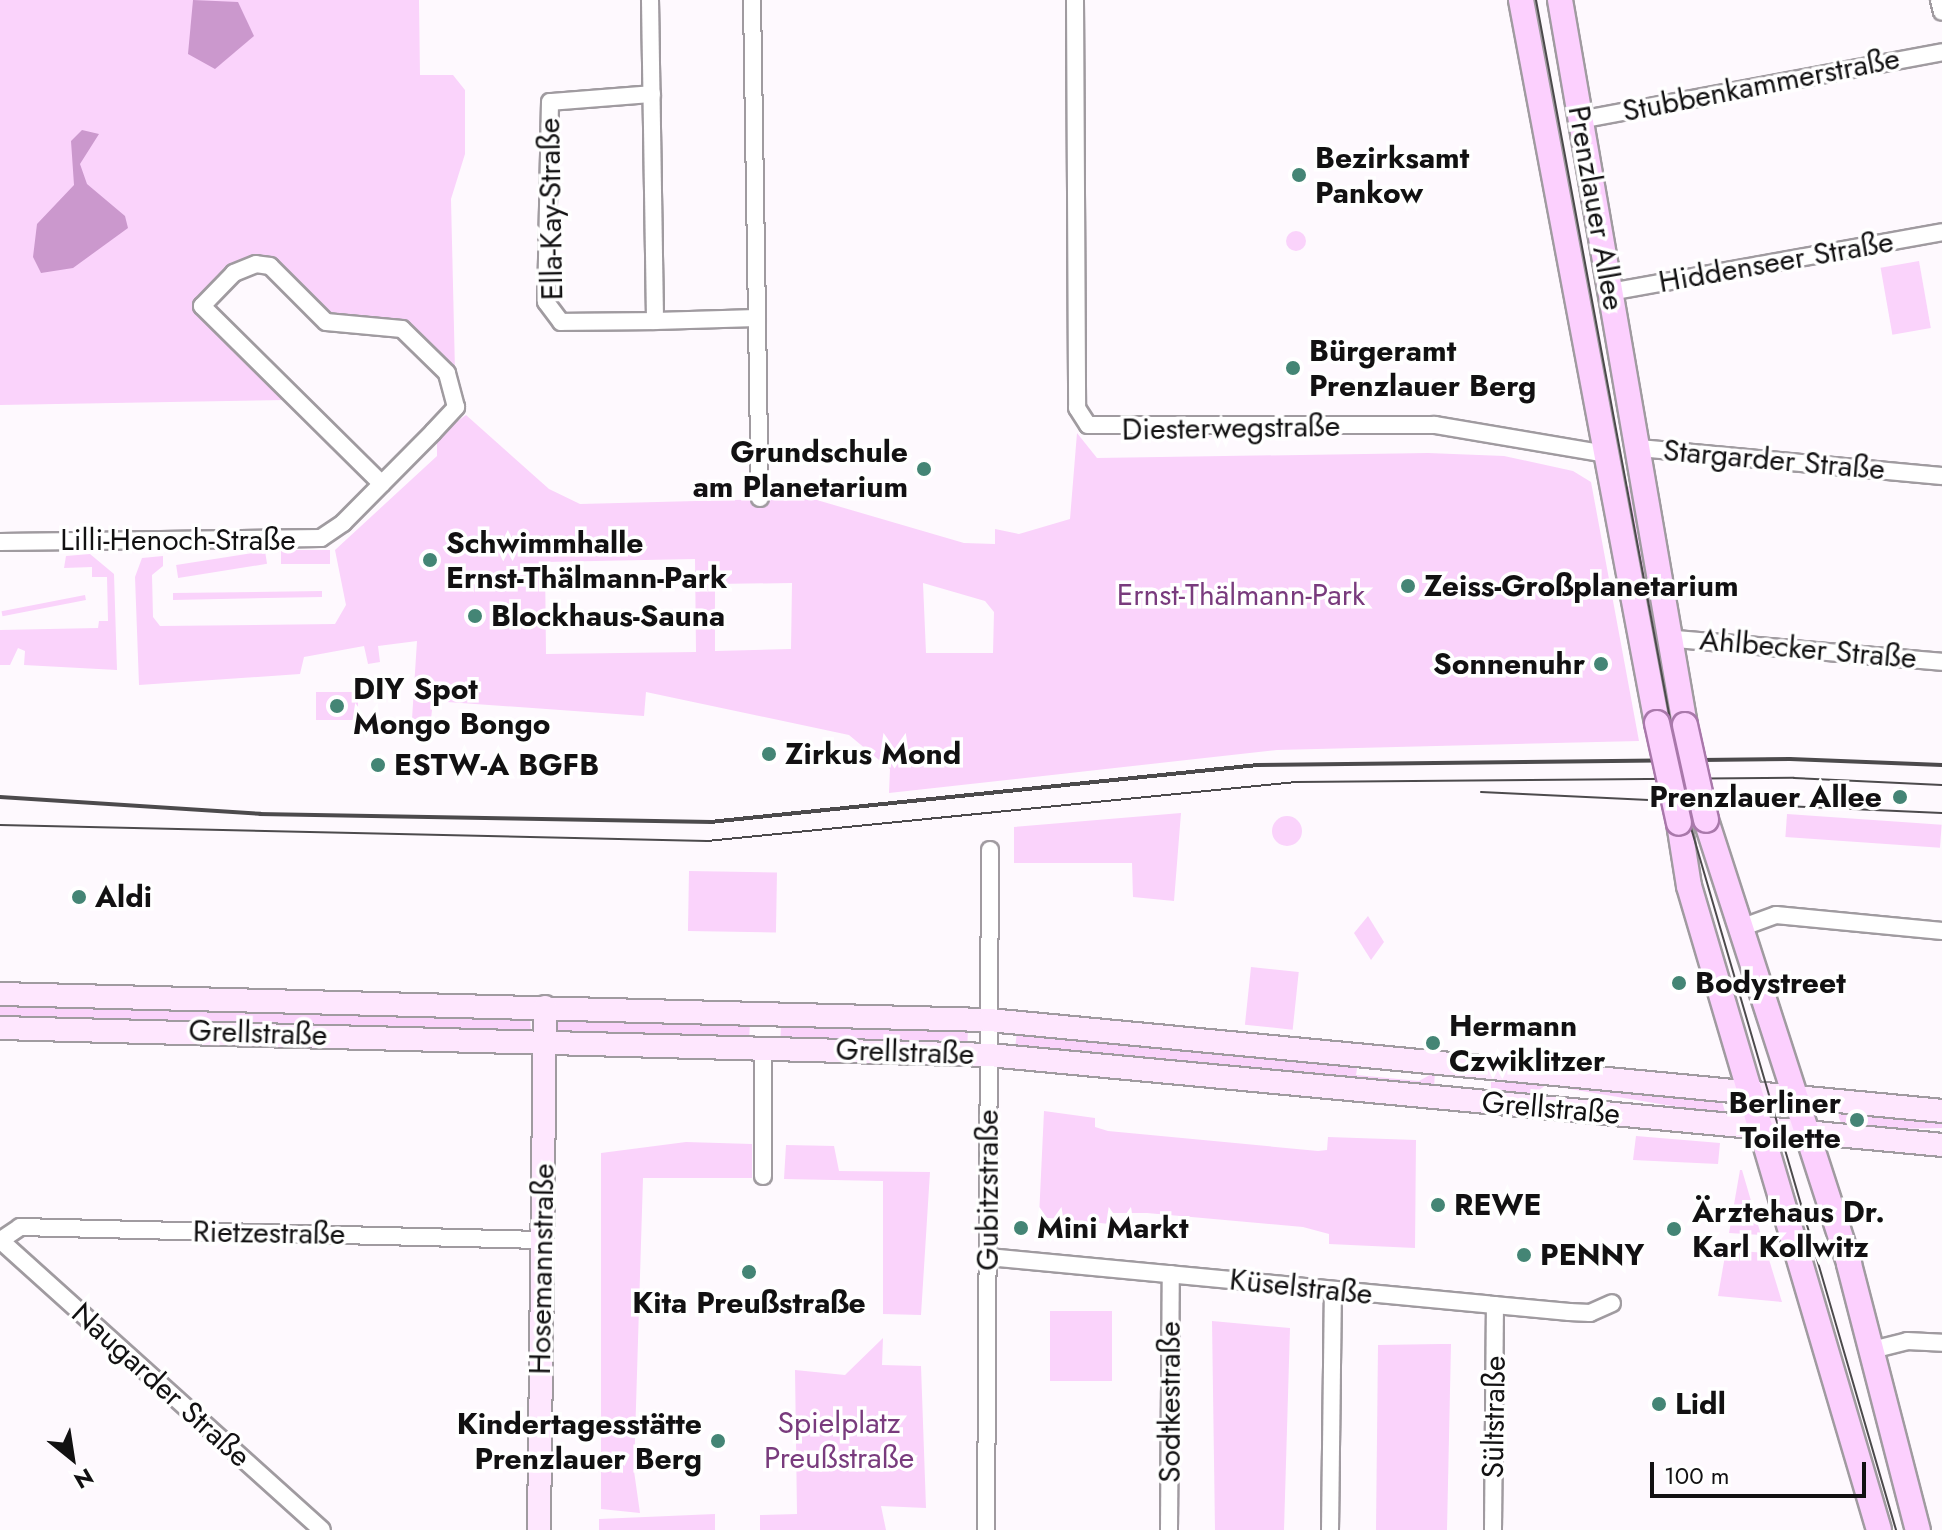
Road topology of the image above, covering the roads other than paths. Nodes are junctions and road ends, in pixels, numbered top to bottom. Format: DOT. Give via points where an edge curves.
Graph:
graph roads {
  1 [pos="650,0"];
  2 [pos="752,0"];
  3 [pos="1075,0"];
  4 [pos="1521,0"];
  5 [pos="1560,0"];
  6 [pos="1939,0"];
  7 [pos="1942,12"];
  8 [pos="1942,52"];
  9 [pos="652,94"];
  10 [pos="1580,120"];
  11 [pos="1942,232"];
  12 [pos="1610,292"];
  13 [pos="757,318"];
  14 [pos="655,321"];
  15 [pos="1639,448"];
  16 [pos="1607,454"];
  17 [pos="1942,476"];
  18 [pos="382,484"];
  19 [pos="760,498"];
  20 [pos="0,542"];
  21 [pos="1675,639"];
  22 [pos="1942,662"];
  23 [pos="990,850"];
  24 [pos="1743,927"];
  25 [pos="1942,931"];
  26 [pos="0,994"];
  27 [pos="545,1007"];
  28 [pos="763,1015"];
  29 [pos="989,1020"];
  30 [pos="0,1028"];
  31 [pos="544,1040"];
  32 [pos="763,1048"];
  33 [pos="989,1055"];
  34 [pos="1751,1091"];
  35 [pos="1795,1095"];
  36 [pos="1942,1111"];
  37 [pos="1763,1128"];
  38 [pos="1808,1133"];
  39 [pos="1942,1145"];
  40 [pos="763,1176"];
  41 [pos="0,1240"];
  42 [pos="542,1240"];
  43 [pos="988,1257"];
  44 [pos="1171,1274"];
  45 [pos="1333,1290"];
  46 [pos="1612,1303"];
  47 [pos="1495,1305"];
  48 [pos="1942,1343"];
  49 [pos="1872,1350"];
  50 [pos="322,1530"];
  51 [pos="539,1530"];
  52 [pos="986,1530"];
  53 [pos="1169,1530"];
  54 [pos="1330,1530"];
  55 [pos="1493,1530"];
  56 [pos="1879,1530"];
  57 [pos="1918,1530"];
  1 -- 9 [label="street"];
  2 -- 13 [label="street"];
  3 -- 16 [label="street, Diesterwegstraße" via="1077,408 1088,425 1435,425"];
  4 -- 16 [label="main road, Prenzlauer Allee"];
  5 -- 10 [label="main road, Prenzlauer Allee"];
  6 -- 7 [label="street"];
  8 -- 10 [label="street, Stubbenkammerstraße"];
  9 -- 14 [label="street"];
  9 -- 14 [label="street, Ella-Kay-Straße" via="550,102 546,302 561,322"];
  10 -- 12 [label="main road, Prenzlauer Allee"];
  11 -- 12 [label="street, Hiddenseer Straße"];
  12 -- 15 [label="main road, Prenzlauer Allee"];
  13 -- 14 [label="street, Ella-Kay-Straße"];
  13 -- 19 [label="street"];
  15 -- 16 [label="street, Stargarder Straße"];
  15 -- 17 [label="street, Stargarder Straße"];
  15 -- 21 [label="main road, Prenzlauer Allee"];
  16 -- 34 [label="main road, Prenzlauer Allee, bridge" via="1689,886"];
  18 -- 18 [label="street, Lilli-Henoch-Straße" via="456,407 447,373 402,329 326,322 270,266 234,273 202,306"];
  18 -- 20 [label="street, Lilli-Henoch-Straße" via="343,523 314,539"];
  21 -- 22 [label="street, Ahlbecker Straße"];
  21 -- 24 [label="main road, Prenzlauer Allee, bridge" via="1685,725 1706,820"];
  23 -- 29 [label="street, Gubitzstraße"];
  24 -- 25 [label="street" via="1776,915"];
  24 -- 35 [label="main road, Prenzlauer Allee"];
  26 -- 27 [label="street, Grellstraße"];
  27 -- 28 [label="street, Grellstraße"];
  27 -- 31 [label="street, Hosemannstraße"];
  28 -- 29 [label="street, Grellstraße"];
  28 -- 32 [label="street"];
  29 -- 33 [label="street, Gubitzstraße"];
  29 -- 34 [label="street, Grellstraße"];
  30 -- 31 [label="street, Grellstraße"];
  31 -- 32 [label="street, Grellstraße"];
  31 -- 42 [label="street, Hosemannstraße"];
  32 -- 33 [label="street, Grellstraße"];
  32 -- 40 [label="street"];
  33 -- 37 [label="street, Grellstraße"];
  33 -- 43 [label="street, Gubitzstraße"];
  34 -- 35 [label="street, Grellstraße"];
  34 -- 37 [label="main road, Prenzlauer Allee"];
  35 -- 36 [label="street, Grellstraße"];
  35 -- 38 [label="main road, Prenzlauer Allee"];
  37 -- 38 [label="street, Grellstraße"];
  37 -- 56 [label="main road, Prenzlauer Allee"];
  38 -- 39 [label="street, Grellstraße"];
  38 -- 49 [label="main road, Prenzlauer Allee"];
  41 -- 42 [label="street, Rietzestraße" via="20,1227"];
  41 -- 50 [label="street, Naugarder Straße"];
  42 -- 51 [label="street, Hosemannstraße"];
  43 -- 44 [label="street, Küselstraße"];
  43 -- 52 [label="street, Gubitzstraße"];
  44 -- 45 [label="street, Küselstraße"];
  44 -- 53 [label="street, Sodtkestraße"];
  45 -- 47 [label="street, Küselstraße"];
  45 -- 54 [label="street"];
  46 -- 47 [label="street, Küselstraße" via="1590,1313"];
  47 -- 55 [label="street, Sültstraße"];
  48 -- 49 [label="street" via="1907,1341"];
  49 -- 57 [label="main road, Prenzlauer Allee"];
}
